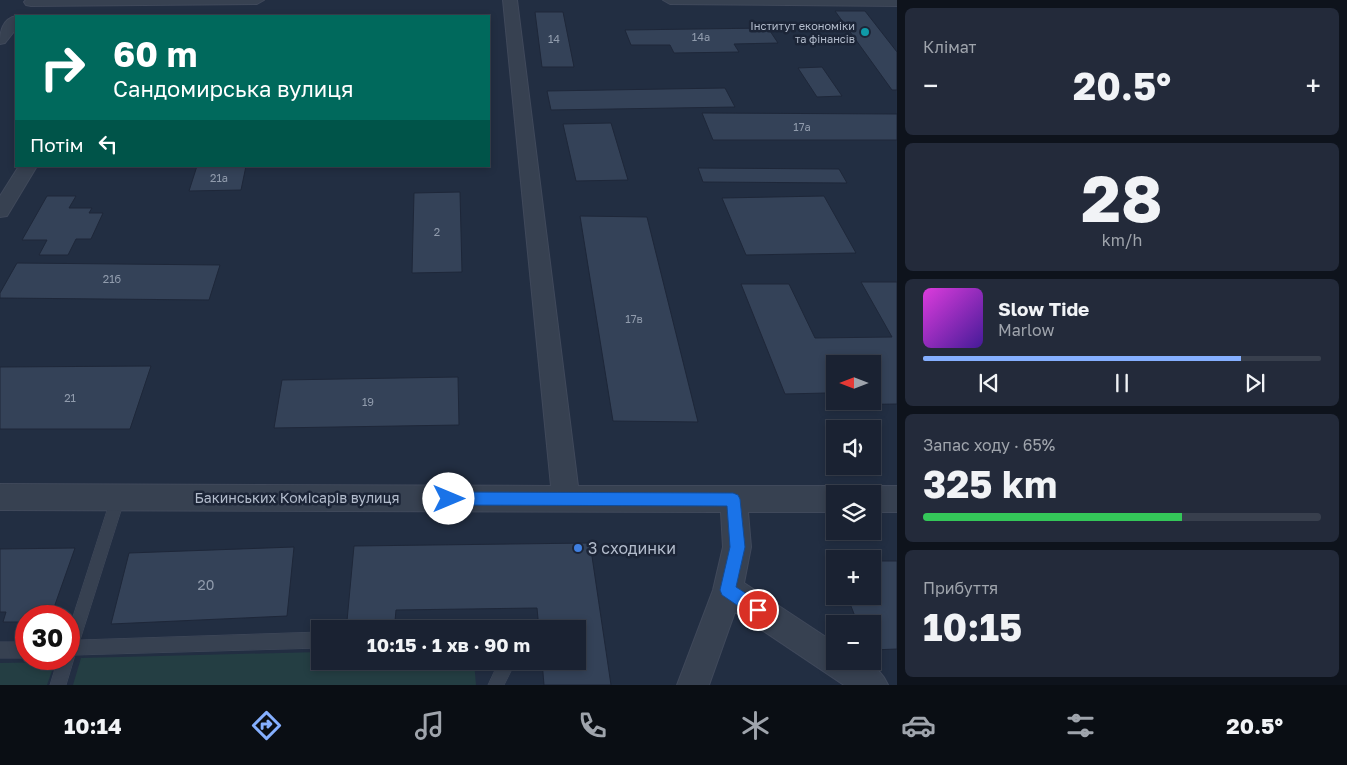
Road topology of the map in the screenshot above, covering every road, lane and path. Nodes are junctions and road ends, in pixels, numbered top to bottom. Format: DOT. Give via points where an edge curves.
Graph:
graph roads {
  1 [pos="130,0"];
  2 [pos="257,0"];
  3 [pos="510,0"];
  4 [pos="670,0"];
  5 [pos="32,1"];
  6 [pos="896,2"];
  7 [pos="21,15"];
  8 [pos="121,15"];
  9 [pos="0,16"];
  10 [pos="15,16"];
  11 [pos="15,21"];
  12 [pos="0,40"];
  13 [pos="27,167"];
  14 [pos="0,211"];
  15 [pos="0,497"];
  16 [pos="118,498"];
  17 [pos="566,499"];
  18 [pos="733,499"];
  19 [pos="826,499"];
  20 [pos="881,499"];
  21 [pos="897,500"];
  22 [pos="728,590"];
  23 [pos="80,615"];
  24 [pos="311,640"];
  25 [pos="0,650"];
  26 [pos="15,650"];
  27 [pos="80,651"];
  28 [pos="826,655"];
  29 [pos="63,670"];
  30 [pos="503,670"];
  31 [pos="849,670"];
  32 [pos="58,685"];
  33 [pos="496,685"];
  34 [pos="693,685"];
  35 [pos="872,685"];
  1 -- 2 [label="street"];
  1 -- 5 [label="street"];
  1 -- 8 [label="street"];
  3 -- 17 [label="street"];
  4 -- 6 [label="street"];
  5 -- 7 [label="street"];
  9 -- 10 [label="street"];
  11 -- 12 [label="street"];
  13 -- 14 [label="street"];
  15 -- 16 [label="street, Бакинських Комісарів вулиця"];
  16 -- 17 [label="street, Бакинських Комісарів вулиця"];
  16 -- 23 [label="lane"];
  17 -- 18 [label="street, Бакинських Комісарів вулиця"];
  18 -- 19 [label="street, Бакинських Комісарів вулиця"];
  18 -- 22 [label="street" via="738,547"];
  20 -- 21 [label="street"];
  22 -- 28 [label="street"];
  22 -- 34 [label="street"];
  24 -- 27 [label="lane"];
  25 -- 26 [label="lane"];
  29 -- 32 [label="lane"];
  30 -- 33 [label="lane"];
  31 -- 35 [label="street"];
}
